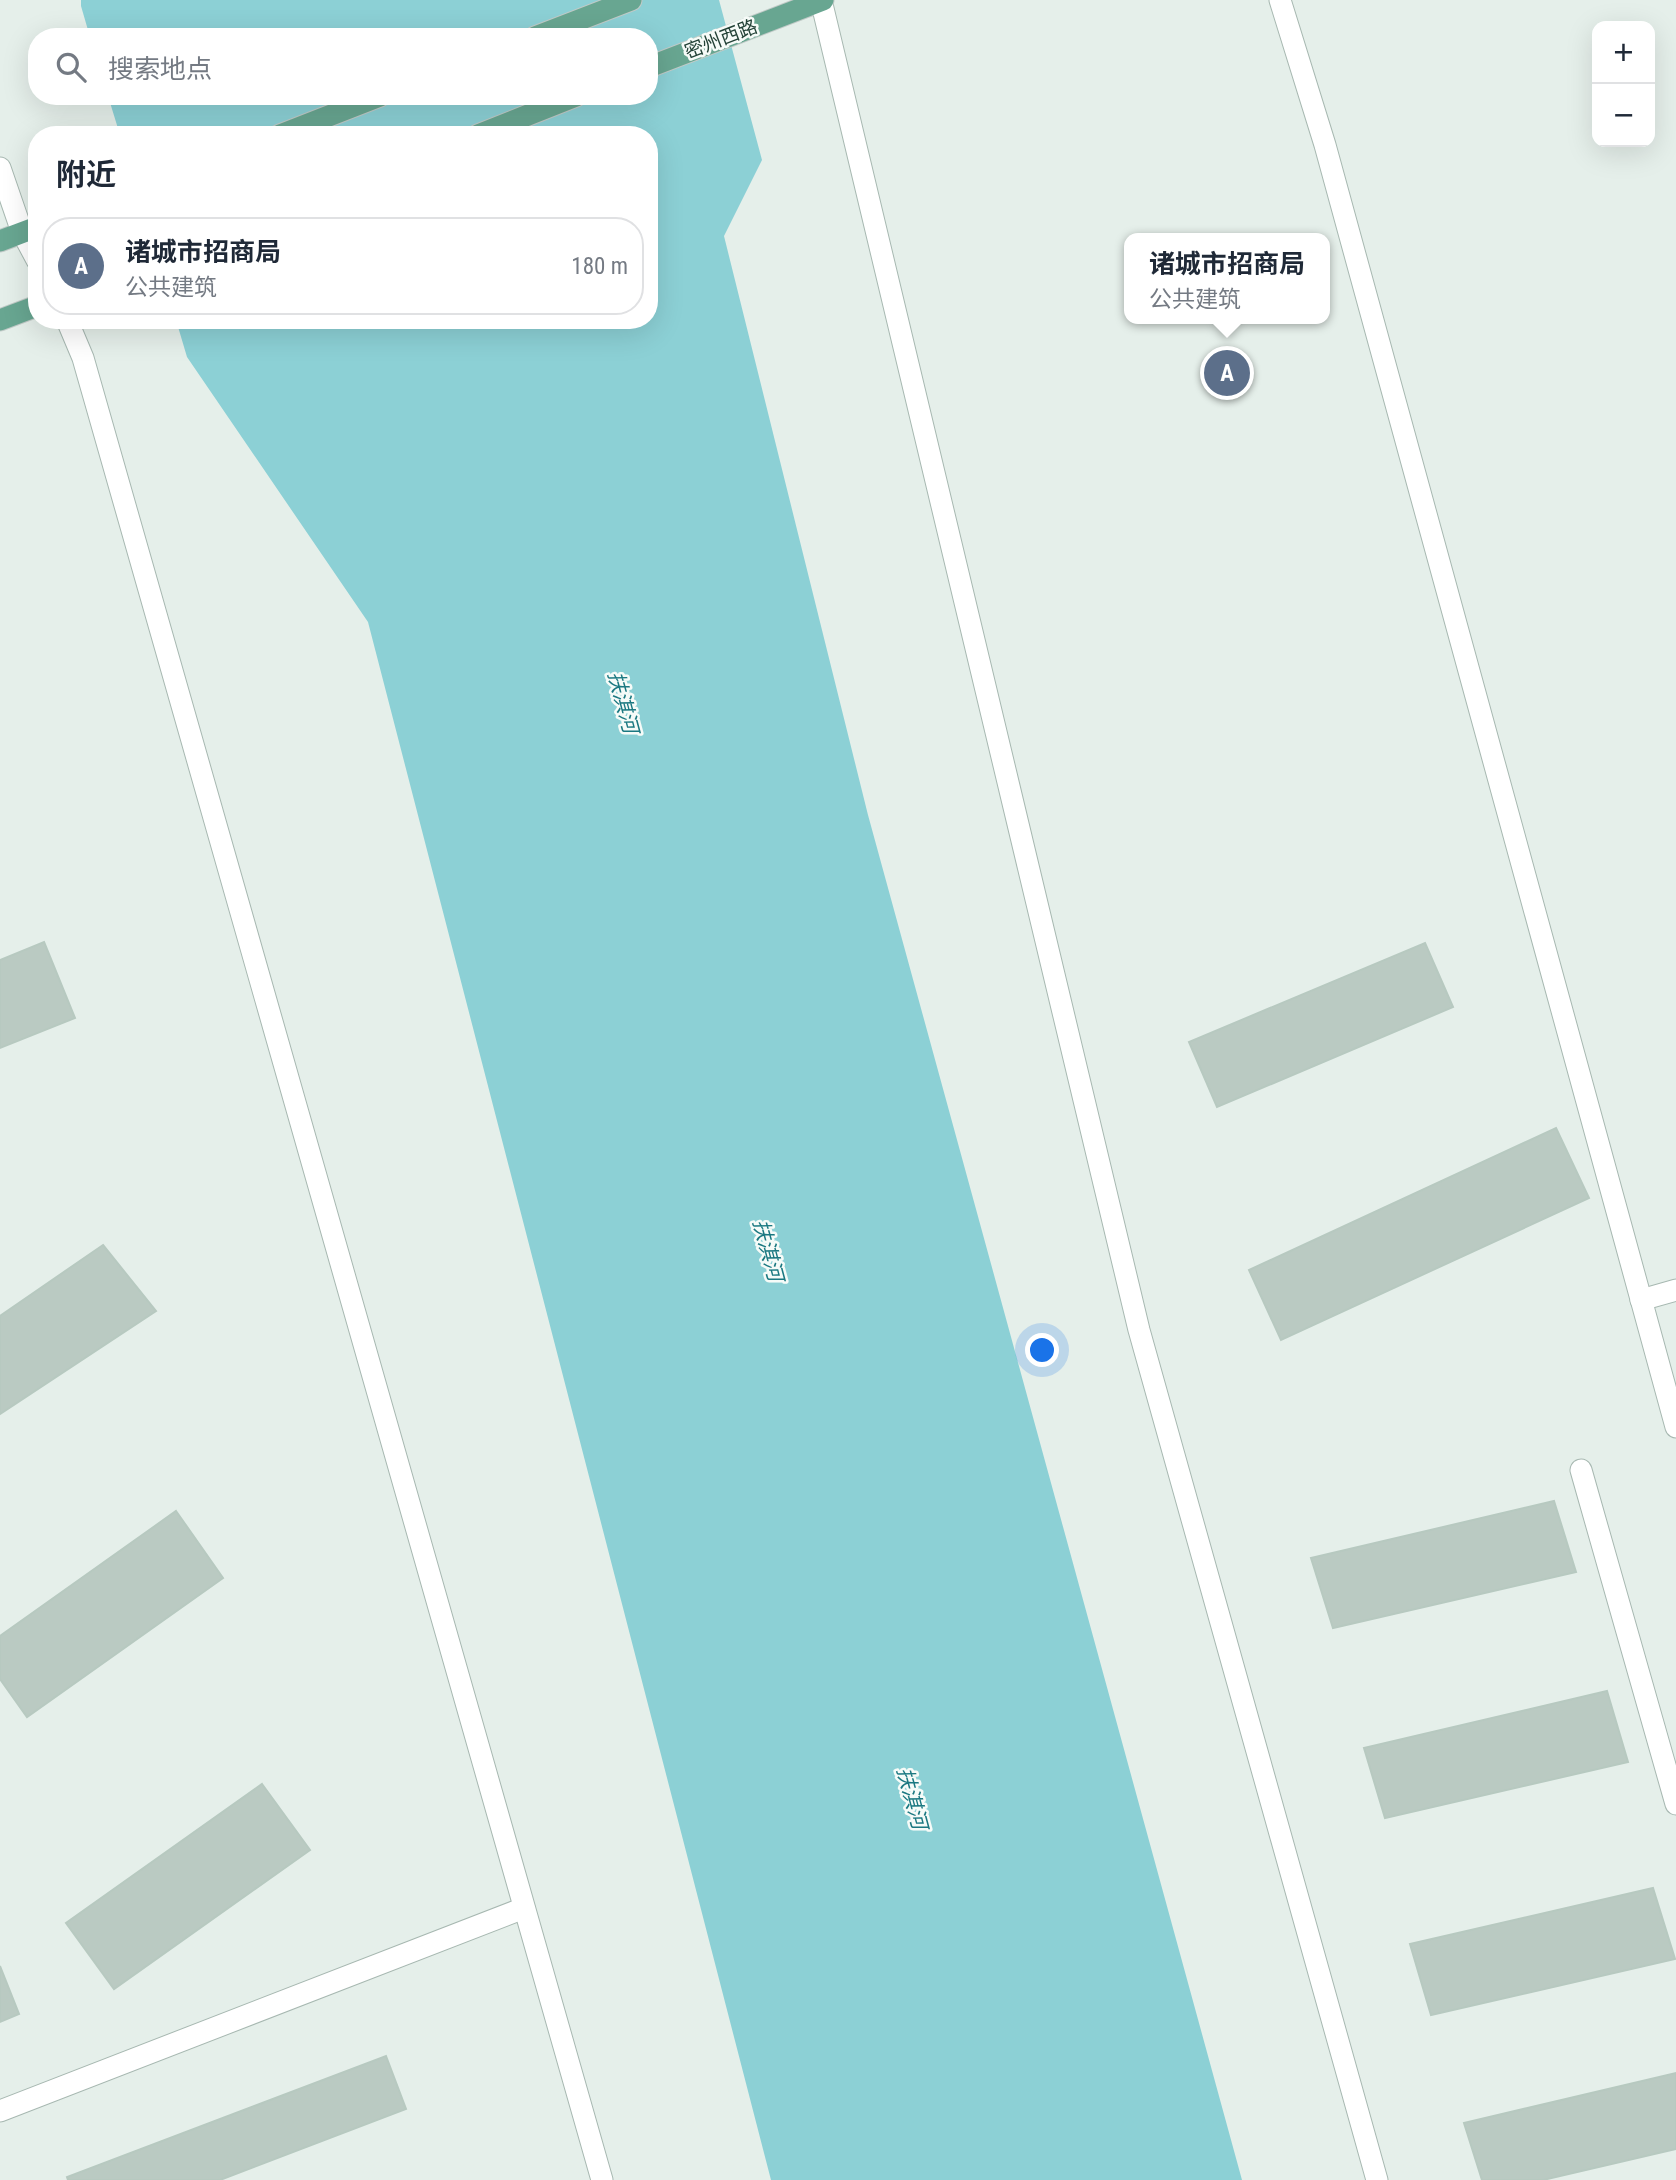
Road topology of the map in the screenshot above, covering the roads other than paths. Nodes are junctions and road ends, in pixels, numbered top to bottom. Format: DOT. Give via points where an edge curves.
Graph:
graph roads {
  1 [pos="631,0"];
  2 [pos="822,0"];
  3 [pos="1280,0"];
  4 [pos="558,28"];
  5 [pos="658,64"];
  6 [pos="357,105"];
  7 [pos="553,105"];
  8 [pos="303,126"];
  9 [pos="501,126"];
  10 [pos="0,168"];
  11 [pos="28,227"];
  12 [pos="28,229"];
  13 [pos="0,241"];
  14 [pos="28,309"];
  15 [pos="0,320"];
  16 [pos="71,329"];
  17 [pos="1676,1290"];
  18 [pos="1641,1300"];
  19 [pos="1676,1427"];
  20 [pos="1581,1470"];
  21 [pos="1676,1804"];
  22 [pos="524,1908"];
  23 [pos="0,2111"];
  24 [pos="602,2180"];
  25 [pos="1377,2180"];
  1 -- 4 [label="main road"];
  2 -- 5 [label="main road, 密州西路"];
  2 -- 25 [label="street" via="1139,1330"];
  3 -- 18 [label="street" via="1325,145"];
  6 -- 8 [label="main road"];
  7 -- 9 [label="main road"];
  10 -- 11 [label="street"];
  12 -- 13 [label="main road"];
  14 -- 15 [label="main road"];
  16 -- 22 [label="street" via="83,358"];
  17 -- 18 [label="street"];
  18 -- 19 [label="street"];
  20 -- 21 [label="street"];
  22 -- 23 [label="street"];
  22 -- 24 [label="street"];
}
